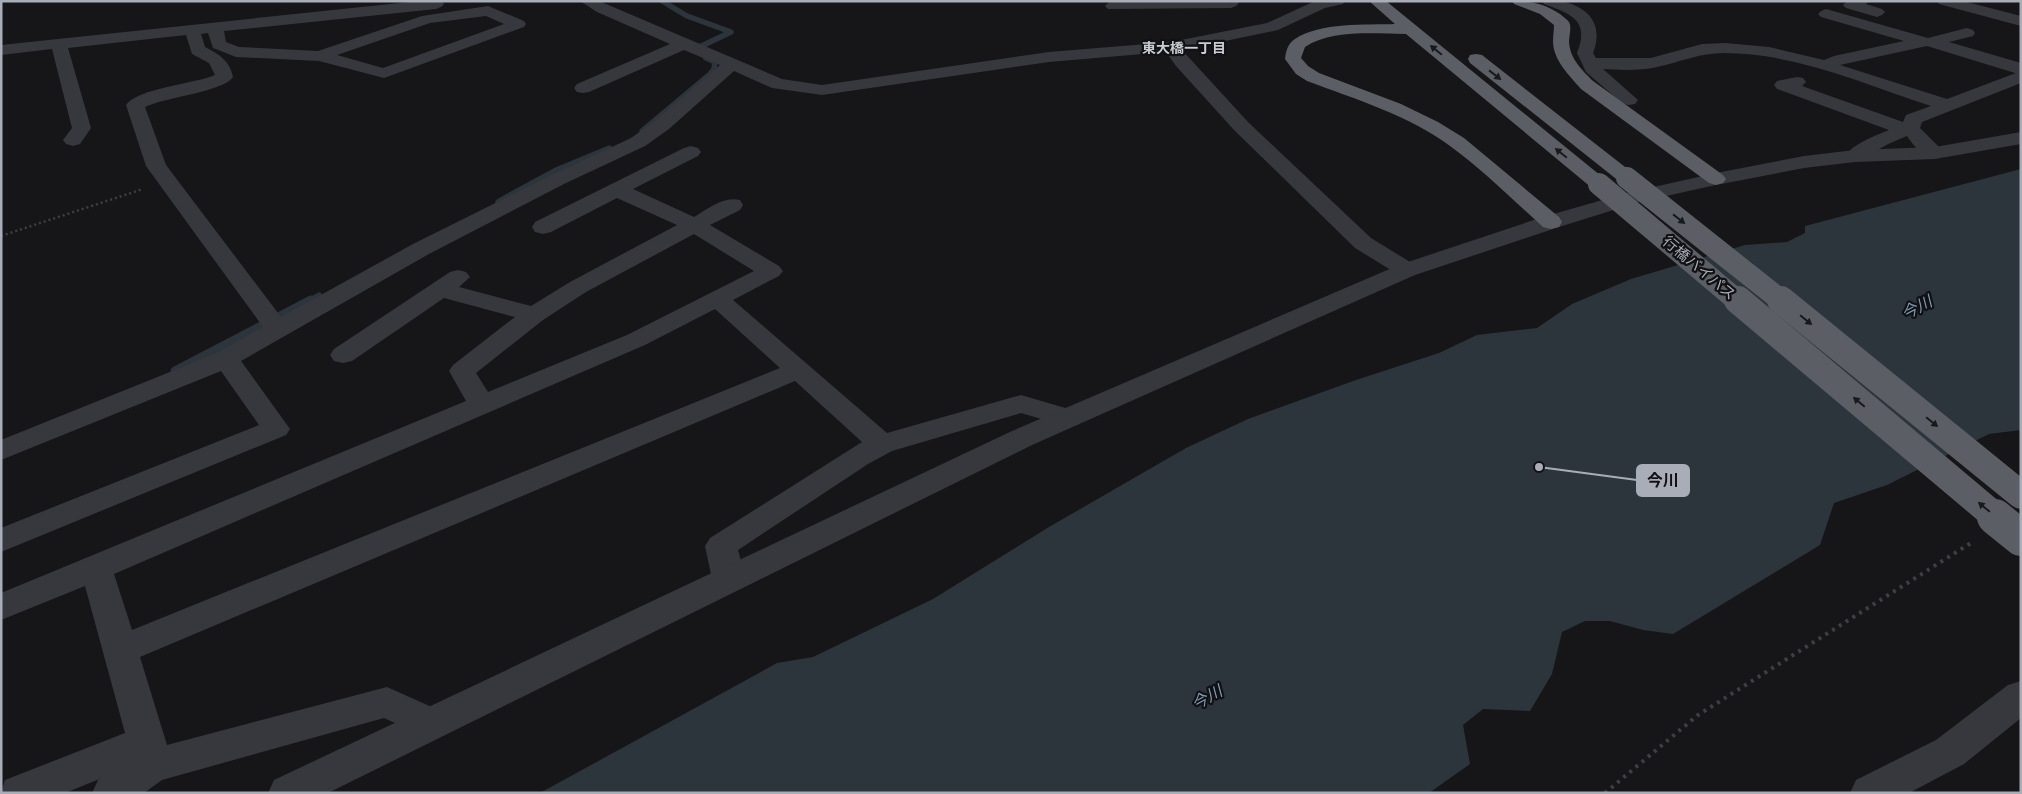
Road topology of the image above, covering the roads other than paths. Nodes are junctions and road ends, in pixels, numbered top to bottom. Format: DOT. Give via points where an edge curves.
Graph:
graph roads {
  1 [pos="465,1"];
  2 [pos="587,1"];
  3 [pos="1338,1"];
  4 [pos="1376,1"];
  5 [pos="1402,1"];
  6 [pos="1519,1"];
  7 [pos="1550,1"];
  8 [pos="1944,1"];
  9 [pos="1232,2"];
  10 [pos="1850,2"];
  11 [pos="1113,6"];
  12 [pos="1877,12"];
  13 [pos="1826,14"];
  14 [pos="2021,21"];
  15 [pos="1433,26"];
  16 [pos="214,28"];
  17 [pos="1410,29"];
  18 [pos="192,30"];
  19 [pos="1967,33"];
  20 [pos="1927,42"];
  21 [pos="1192,43"];
  22 [pos="59,44"];
  23 [pos="684,44"];
  24 [pos="1171,47"];
  25 [pos="1,50"];
  26 [pos="1464,50"];
  27 [pos="319,56"];
  28 [pos="1590,62"];
  29 [pos="732,64"];
  30 [pos="1826,66"];
  31 [pos="2021,69"];
  32 [pos="2021,77"];
  33 [pos="1797,82"];
  34 [pos="582,88"];
  35 [pos="1629,100"];
  36 [pos="1947,105"];
  37 [pos="1909,129"];
  38 [pos="2021,138"];
  39 [pos="73,140"];
  40 [pos="691,152"];
  41 [pos="1935,153"];
  42 [pos="1856,156"];
  43 [pos="1716,179"];
  44 [pos="618,190"];
  45 [pos="732,205"];
  46 [pos="1551,222"];
  47 [pos="694,225"];
  48 [pos="543,227"];
  49 [pos="1407,270"];
  50 [pos="718,299"];
  51 [pos="534,315"];
  52 [pos="278,330"];
  53 [pos="343,355"];
  54 [pos="226,359"];
  55 [pos="798,370"];
  56 [pos="482,405"];
  57 [pos="1069,418"];
  58 [pos="882,444"];
  59 [pos="1,451"];
  60 [pos="2021,495"];
  61 [pos="2021,538"];
  62 [pos="1,541"];
  63 [pos="96,568"];
  64 [pos="729,580"];
  65 [pos="1,606"];
  66 [pos="119,650"];
  67 [pos="2021,696"];
  68 [pos="430,723"];
  69 [pos="149,754"];
  70 [pos="19,793"];
  71 [pos="112,793"];
  72 [pos="288,793"];
  73 [pos="1870,793"];
  1 -- 16 [label="street" via="246,17"];
  2 -- 23 [label="street"];
  3 -- 21 [label="street" via="1321,4 1272,27"];
  4 -- 17 [label="highway, 行橋バイパス"];
  5 -- 15 [label="highway"];
  6 -- 43 [label="highway" via="1545,10 1562,23 1564,56 1587,85"];
  7 -- 28 [label="street" via="1579,16 1588,25 1590,35 1585,53"];
  8 -- 14 [label="street"];
  9 -- 11 [label="street"];
  9 -- 21 [label="street" via="1194,36"];
  10 -- 12 [label="street"];
  13 -- 20 [label="street"];
  16 -- 18 [label="street"];
  16 -- 27 [label="street" via="219,45 236,52"];
  17 -- 46 [label="highway" via="1321,34 1301,42 1292,58 1313,77 1395,108 1444,134"];
  61 -- 17 [label="highway, 行橋バイパス, one-way, bridge"];
  18 -- 22 [label="street"];
  18 -- 52 [label="street" via="198,50 216,59 224,77 148,97 135,105 156,166"];
  19 -- 20 [label="street"];
  20 -- 30 [label="street" via="1834,61"];
  20 -- 31 [label="street"];
  21 -- 24 [label="street"];
  22 -- 25 [label="street"];
  22 -- 39 [label="street" via="82,128"];
  23 -- 29 [label="street"];
  23 -- 34 [label="street"];
  24 -- 29 [label="street" via="1049,57 822,90 778,84"];
  24 -- 49 [label="street" via="1241,126 1363,244"];
  26 -- 60 [label="highway, 行橋バイパス, one-way, bridge" via="1760,283"];
  27 -- 27 [label="street" via="427,19 488,11 518,24 384,73"];
  28 -- 30 [label="street" via="1652,63 1711,48 1773,51"];
  28 -- 35 [label="street" via="1592,68"];
  29 -- 52 [label="street" via="638,142 421,249"];
  30 -- 36 [label="street"];
  32 -- 36 [label="street"];
  33 -- 37 [label="street" via="1783,85"];
  36 -- 37 [label="street" via="1914,120"];
  37 -- 41 [label="street" via="1923,146"];
  37 -- 42 [label="street"];
  38 -- 41 [label="street"];
  40 -- 44 [label="street"];
  41 -- 42 [label="street"];
  42 -- 43 [label="street" via="1804,162"];
  43 -- 46 [label="street" via="1634,197"];
  44 -- 47 [label="street"];
  44 -- 48 [label="street"];
  45 -- 47 [label="street"];
  46 -- 49 [label="street"];
  47 -- 50 [label="street" via="771,271"];
  47 -- 51 [label="street" via="578,286"];
  49 -- 57 [label="street"];
  50 -- 55 [label="street"];
  50 -- 56 [label="street" via="636,340"];
  51 -- 53 [label="street" via="449,283"];
  51 -- 56 [label="street" via="462,371"];
  52 -- 54 [label="street"];
  54 -- 59 [label="street"];
  54 -- 62 [label="street" via="276,429"];
  55 -- 58 [label="street"];
  55 -- 66 [label="street"];
  56 -- 63 [label="street"];
  57 -- 58 [label="street" via="1021,404"];
  57 -- 64 [label="street"];
  58 -- 64 [label="street" via="721,546"];
  63 -- 65 [label="street"];
  63 -- 66 [label="street"];
  64 -- 68 [label="street"];
  66 -- 69 [label="street"];
  67 -- 73 [label="street" via="1950,752"];
  68 -- 69 [label="street" via="387,702"];
  68 -- 72 [label="street"];
  69 -- 70 [label="street"];
  69 -- 71 [label="street"];
}
